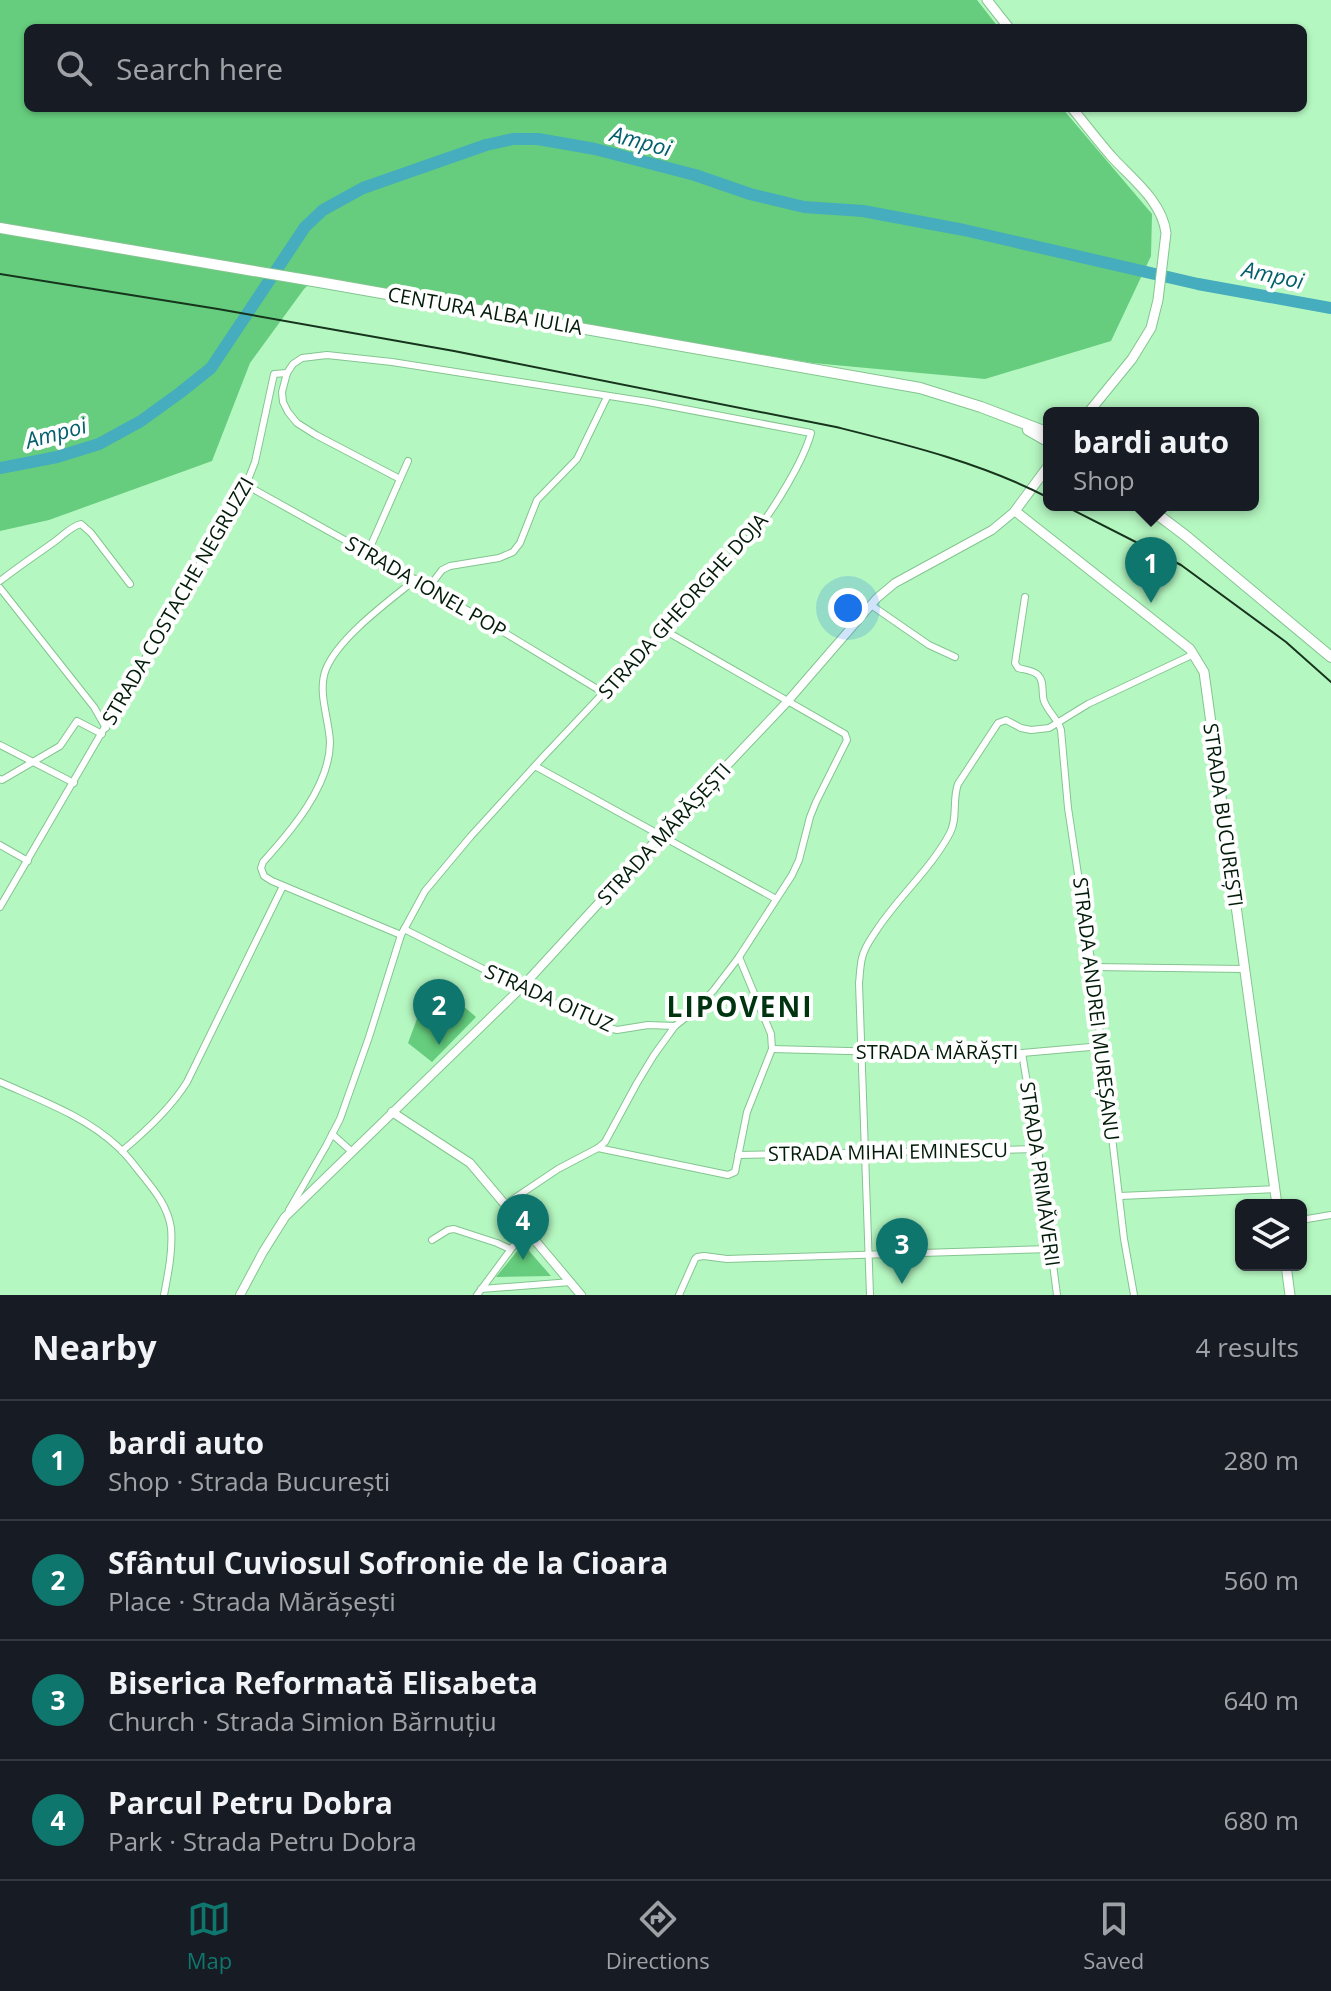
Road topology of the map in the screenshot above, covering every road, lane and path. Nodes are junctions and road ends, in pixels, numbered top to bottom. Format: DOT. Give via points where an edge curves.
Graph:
graph roads {
  1 [pos="987,0"];
  2 [pos="1006,24"];
  3 [pos="1075,112"];
  4 [pos="0,228"];
  5 [pos="287,373"];
  6 [pos="607,397"];
  7 [pos="968,403"];
  8 [pos="1093,407"];
  9 [pos="1043,431"];
  10 [pos="1043,439"];
  11 [pos="408,461"];
  12 [pos="1043,473"];
  13 [pos="400,479"];
  14 [pos="246,485"];
  15 [pos="1015,511"];
  16 [pos="1155,511"];
  17 [pos="368,552"];
  18 [pos="416,579"];
  19 [pos="0,581"];
  20 [pos="130,584"];
  21 [pos="429,587"];
  22 [pos="0,588"];
  23 [pos="1025,597"];
  24 [pos="871,605"];
  25 [pos="664,630"];
  26 [pos="1194,654"];
  27 [pos="955,657"];
  28 [pos="1331,657"];
  29 [pos="604,693"];
  30 [pos="787,702"];
  31 [pos="1059,723"];
  32 [pos="104,731"];
  33 [pos="0,745"];
  34 [pos="33,762"];
  35 [pos="535,766"];
  36 [pos="1,781"];
  37 [pos="74,783"];
  38 [pos="662,834"];
  39 [pos="0,845"];
  40 [pos="28,861"];
  41 [pos="283,886"];
  42 [pos="776,899"];
  43 [pos="0,907"];
  44 [pos="402,932"];
  45 [pos="739,957"];
  46 [pos="1092,967"];
  47 [pos="1244,969"];
  48 [pos="521,988"];
  49 [pos="675,1026"];
  50 [pos="1102,1046"];
  51 [pos="772,1049"];
  52 [pos="862,1052"];
  53 [pos="1022,1053"];
  54 [pos="0,1082"];
  55 [pos="392,1112"];
  56 [pos="332,1134"];
  57 [pos="598,1148"];
  58 [pos="1038,1149"];
  59 [pos="122,1151"];
  60 [pos="351,1151"];
  61 [pos="865,1154"];
  62 [pos="738,1155"];
  63 [pos="1275,1189"];
  64 [pos="1120,1196"];
  65 [pos="1276,1199"];
  66 [pos="506,1204"];
  67 [pos="1331,1215"];
  68 [pos="285,1217"];
  69 [pos="1307,1219"];
  70 [pos="526,1229"];
  71 [pos="432,1240"];
  72 [pos="510,1249"];
  73 [pos="1051,1249"];
  74 [pos="868,1254"];
  75 [pos="1287,1271"];
  76 [pos="571,1282"];
  77 [pos="479,1292"];
  78 [pos="164,1295"];
  79 [pos="240,1295"];
  80 [pos="581,1295"];
  81 [pos="679,1295"];
  82 [pos="870,1295"];
  83 [pos="1057,1295"];
  84 [pos="1134,1295"];
  85 [pos="1290,1295"];
  1 -- 2 [label="main road"];
  3 -- 8 [label="main road" via="1158,207 1165,224 1158,300 1145,340"];
  4 -- 7 [label="main road, CENTURA ALBA IULIA" via="920,388"];
  5 -- 6 [label="street, STRADA GHEORGHE DOJA" via="302,358 327,355"];
  5 -- 13 [label="street" via="283,402 297,423"];
  5 -- 14 [label="street, STRADA COSTACHE NEGRUZZI" via="274,374"];
  6 -- 21 [label="street" via="577,459 537,500 513,552 450,566"];
  6 -- 25 [label="street, STRADA GHEORGHE DOJA" via="811,433 765,520"];
  7 -- 9 [label="main road, CENTURA ALBA IULIA"];
  7 -- 10 [label="main road, CENTURA ALBA IULIA"];
  11 -- 13 [label="street"];
  12 -- 15 [label="main road, STRADA MĂRĂȘEȘTI"];
  13 -- 17 [label="street"];
  14 -- 17 [label="street, STRADA IONEL POP"];
  14 -- 32 [label="street, STRADA COSTACHE NEGRUZZI"];
  15 -- 24 [label="street, STRADA MĂRĂȘEȘTI" via="992,530 895,583"];
  15 -- 26 [label="main road, STRADA BUCUREȘTI"];
  16 -- 28 [label="main road"];
  17 -- 18 [label="street, STRADA IONEL POP"];
  18 -- 21 [label="street, STRADA IONEL POP"];
  18 -- 41 [label="street" via="371,616 327,667 327,764 295,825 261,868 264,876"];
  19 -- 20 [label="street" via="81,524"];
  21 -- 29 [label="street, STRADA IONEL POP"];
  22 -- 32 [label="street" via="94,707"];
  23 -- 31 [label="street, STRADA ANDREI MUREȘANU" via="1015,666 1039,676 1043,700"];
  24 -- 27 [label="street"];
  24 -- 30 [label="street, STRADA MĂRĂȘEȘTI"];
  25 -- 29 [label="street, STRADA GHEORGHE DOJA"];
  25 -- 30 [label="street"];
  26 -- 31 [label="street"];
  26 -- 47 [label="main road, STRADA BUCUREȘTI" via="1206,683"];
  29 -- 35 [label="street, STRADA GHEORGHE DOJA"];
  30 -- 38 [label="street, STRADA MĂRĂȘEȘTI"];
  30 -- 42 [label="street" via="847,737 810,817 799,860"];
  31 -- 46 [label="street, STRADA ANDREI MUREȘANU"];
  31 -- 52 [label="street" via="1031,730 1006,720 998,723 958,784 950,833 865,949 859,983"];
  32 -- 34 [label="street, STRADA COSTACHE NEGRUZZI" via="77,721 60,746"];
  32 -- 37 [label="street, STRADA COSTACHE NEGRUZZI"];
  33 -- 34 [label="street"];
  34 -- 36 [label="street, STRADA COSTACHE NEGRUZZI"];
  34 -- 37 [label="street"];
  35 -- 38 [label="street"];
  35 -- 44 [label="street, STRADA GHEORGHE DOJA" via="433,880"];
  37 -- 40 [label="street, STRADA COSTACHE NEGRUZZI"];
  38 -- 42 [label="street"];
  38 -- 48 [label="street, STRADA MĂRĂȘEȘTI"];
  39 -- 40 [label="street"];
  40 -- 43 [label="street, STRADA COSTACHE NEGRUZZI"];
  41 -- 44 [label="street, STRADA OITUZ"];
  41 -- 59 [label="street" via="187,1082"];
  42 -- 45 [label="street"];
  44 -- 48 [label="street, STRADA OITUZ"];
  44 -- 56 [label="street, STRADA GHEORGHE DOJA"];
  45 -- 49 [label="street" via="713,991"];
  45 -- 51 [label="street" via="771,1034"];
  46 -- 47 [label="street"];
  46 -- 50 [label="street, STRADA ANDREI MUREȘANU"];
  47 -- 63 [label="main road, STRADA BUCUREȘTI"];
  48 -- 49 [label="street, STRADA OITUZ" via="617,1030"];
  48 -- 55 [label="street, STRADA MĂRĂȘEȘTI"];
  49 -- 57 [label="street"];
  50 -- 53 [label="street, STRADA MĂRĂȘTI"];
  50 -- 64 [label="street, STRADA ANDREI MUREȘANU"];
  51 -- 52 [label="street, STRADA MĂRĂȘTI"];
  51 -- 62 [label="street" via="747,1112"];
  52 -- 53 [label="street, STRADA MĂRĂȘTI"];
  52 -- 61 [label="street"];
  53 -- 58 [label="street, STRADA PRIMĂVERII"];
  54 -- 59 [label="street" via="87,1123"];
  55 -- 60 [label="street, STRADA MĂRĂȘEȘTI"];
  55 -- 66 [label="street" via="470,1163"];
  56 -- 60 [label="street"];
  56 -- 68 [label="street, STRADA GHEORGHE DOJA"];
  57 -- 62 [label="street" via="728,1175 733,1174"];
  57 -- 66 [label="street"];
  58 -- 61 [label="street, STRADA MIHAI EMINESCU"];
  58 -- 73 [label="street, STRADA PRIMĂVERII"];
  59 -- 78 [label="street" via="156,1191 169,1218"];
  60 -- 68 [label="street, STRADA MĂRĂȘEȘTI"];
  61 -- 62 [label="street, STRADA MIHAI EMINESCU"];
  61 -- 74 [label="street"];
  63 -- 64 [label="street"];
  63 -- 65 [label="main road, STRADA BUCUREȘTI"];
  64 -- 84 [label="street, STRADA ANDREI MUREȘANU"];
  66 -- 70 [label="street"];
  67 -- 69 [label="street"];
  68 -- 79 [label="street, STRADA GHEORGHE DOJA"];
  70 -- 72 [label="street"];
  70 -- 76 [label="street"];
  71 -- 72 [label="street" via="454,1229"];
  72 -- 77 [label="street"];
  73 -- 74 [label="street"];
  73 -- 83 [label="street, STRADA PRIMĂVERII"];
  74 -- 81 [label="street" via="697,1257"];
  74 -- 82 [label="street"];
  75 -- 85 [label="main road"];
  76 -- 77 [label="street"];
  76 -- 80 [label="street"];
}
